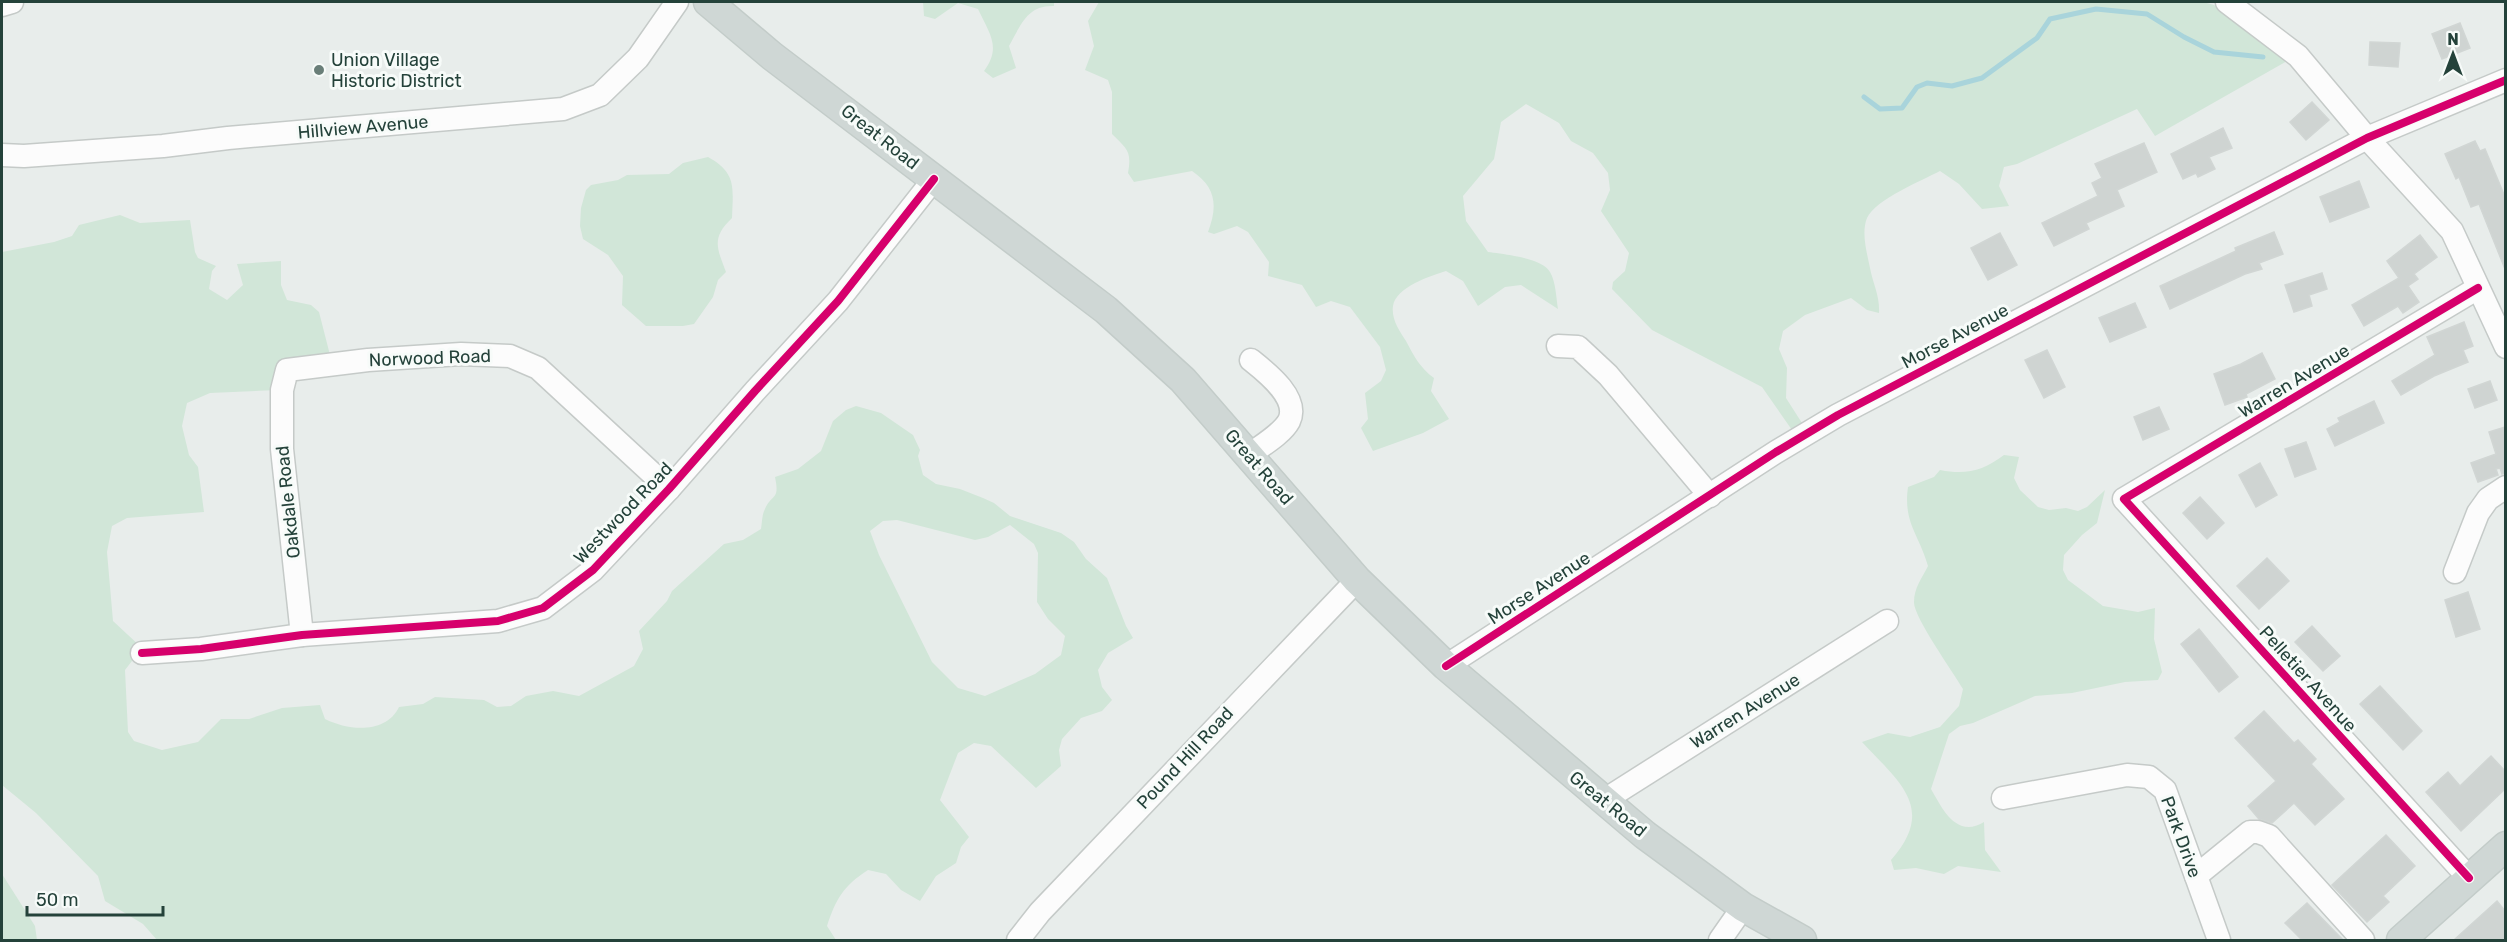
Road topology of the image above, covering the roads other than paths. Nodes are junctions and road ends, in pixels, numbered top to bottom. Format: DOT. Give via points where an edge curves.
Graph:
graph roads {
  1 [pos="12,2"];
  2 [pos="677,2"];
  3 [pos="708,2"];
  4 [pos="2228,2"];
  5 [pos="2,5"];
  6 [pos="2505,80"];
  7 [pos="2367,138"];
  8 [pos="2,155"];
  9 [pos="934,179"];
  10 [pos="2478,288"];
  11 [pos="1558,346"];
  12 [pos="2505,347"];
  13 [pos="1251,360"];
  14 [pos="287,370"];
  15 [pos="1250,456"];
  16 [pos="2505,487"];
  17 [pos="669,489"];
  18 [pos="1710,496"];
  19 [pos="2124,500"];
  20 [pos="2455,572"];
  21 [pos="1357,580"];
  22 [pos="1887,621"];
  23 [pos="303,635"];
  24 [pos="142,653"];
  25 [pos="1446,666"];
  26 [pos="2003,798"];
  27 [pos="1603,801"];
  28 [pos="2505,846"];
  29 [pos="2196,876"];
  30 [pos="2469,878"];
  31 [pos="1743,907"];
  32 [pos="1018,940"];
  33 [pos="1720,940"];
  34 [pos="1802,940"];
  35 [pos="2219,940"];
  36 [pos="2363,940"];
  37 [pos="2401,940"];
  1 -- 5 [label="street"];
  2 -- 8 [label="street, Hillview Avenue" via="638,58 600,95 563,109 163,146"];
  3 -- 9 [label="main road, Great Road" via="772,56"];
  4 -- 7 [label="street" via="2298,56"];
  6 -- 7 [label="street, Morse Avenue"];
  7 -- 10 [label="street" via="2452,231"];
  7 -- 18 [label="street, Morse Avenue" via="1838,414"];
  9 -- 15 [label="main road, Great Road" via="1106,310 1183,380"];
  9 -- 17 [label="street, Westwood Road" via="838,301"];
  10 -- 12 [label="street"];
  10 -- 19 [label="street, Warren Avenue"];
  11 -- 18 [label="street" via="1578,346 1608,375"];
  13 -- 15 [label="street" via="1286,394 1290,414 1283,428"];
  14 -- 17 [label="street, Norwood Road" via="461,354 510,356 538,368"];
  14 -- 23 [label="street, Oakdale Road" via="282,390 282,449"];
  15 -- 21 [label="main road, Great Road"];
  16 -- 20 [label="street" via="2488,499 2478,513"];
  17 -- 23 [label="street, Westwood Road" via="593,570 543,608 498,621"];
  18 -- 25 [label="street, Morse Avenue"];
  19 -- 30 [label="street, Pelletier Avenue"];
  21 -- 25 [label="main road, Great Road"];
  21 -- 32 [label="street, Pound Hill Road" via="1040,912"];
  22 -- 27 [label="street, Warren Avenue"];
  23 -- 24 [label="street, Westwood Road"];
  25 -- 27 [label="main road, Great Road"];
  26 -- 29 [label="street, Park Drive" via="2127,774 2149,777 2165,790"];
  27 -- 31 [label="main road, Great Road"];
  28 -- 30 [label="main road"];
  29 -- 35 [label="street, Park Drive"];
  29 -- 36 [label="street" via="2250,832 2269,836"];
  30 -- 37 [label="main road"];
  31 -- 33 [label="street"];
  31 -- 34 [label="main road, Great Road"];
}
